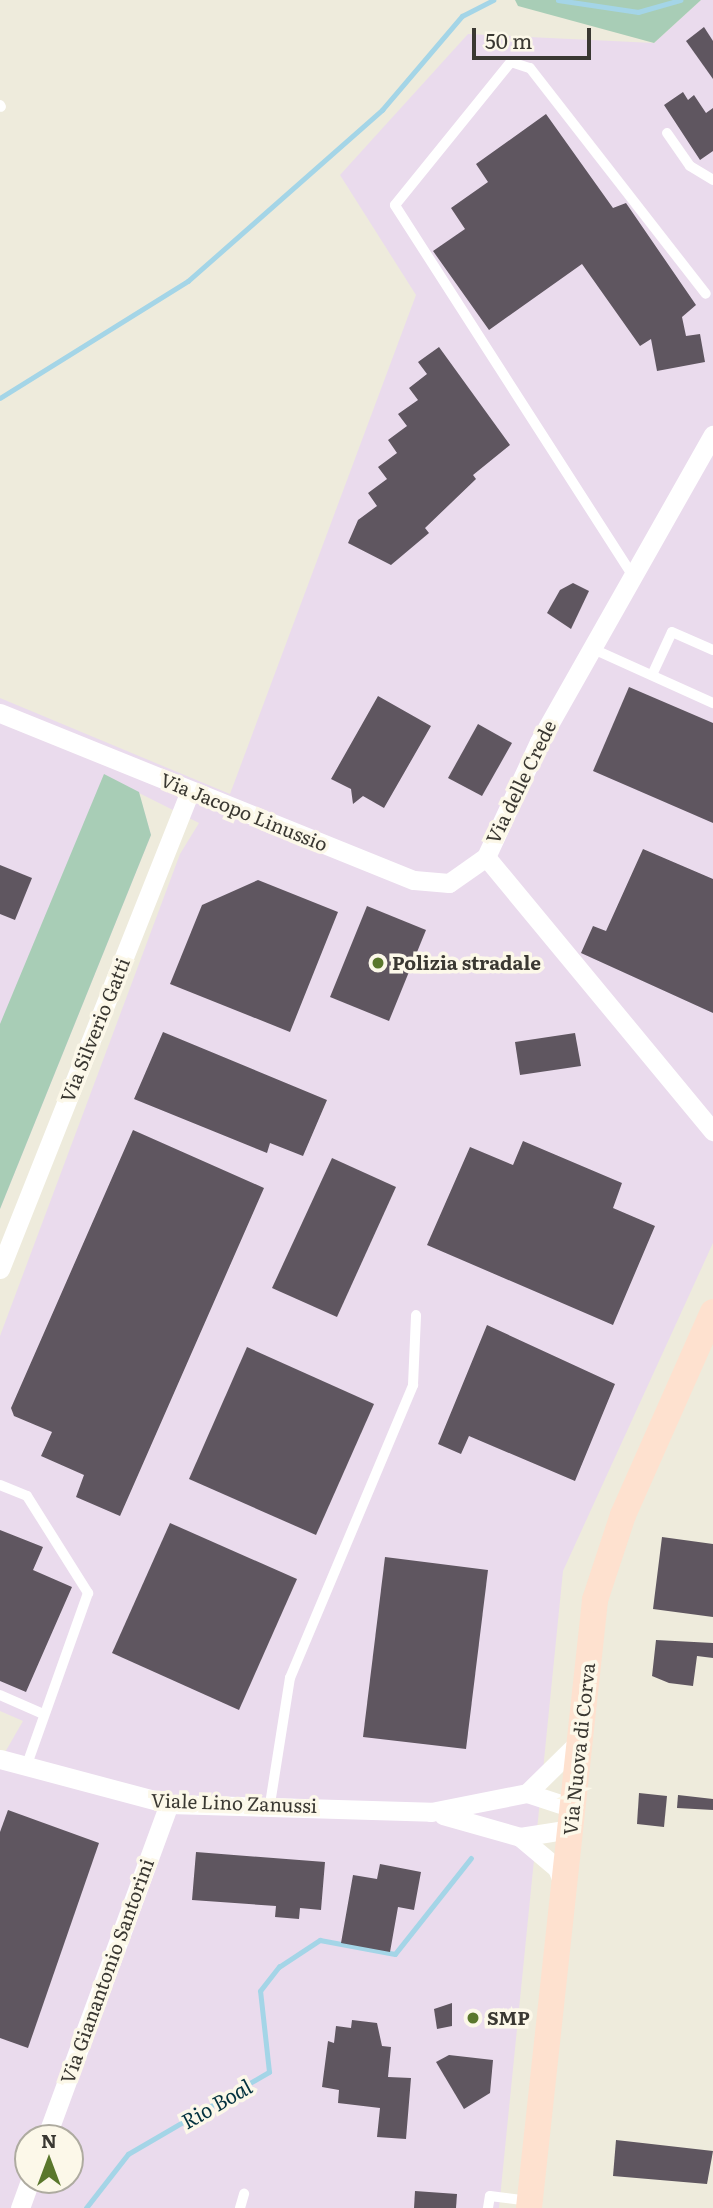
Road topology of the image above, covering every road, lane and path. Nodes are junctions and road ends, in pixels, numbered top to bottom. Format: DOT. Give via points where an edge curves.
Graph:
graph roads {
  1 [pos="667,134"];
  2 [pos="713,180"];
  3 [pos="706,294"];
  4 [pos="713,435"];
  5 [pos="631,573"];
  6 [pos="591,648"];
  7 [pos="713,650"];
  8 [pos="652,675"];
  9 [pos="713,703"];
  10 [pos="0,713"];
  11 [pos="190,791"];
  12 [pos="486,857"];
  13 [pos="713,1132"];
  14 [pos="0,1269"];
  15 [pos="416,1314"];
  16 [pos="712,1316"];
  17 [pos="0,1485"];
  18 [pos="0,1695"];
  19 [pos="41,1713"];
  20 [pos="580,1740"];
  21 [pos="0,1759"];
  22 [pos="26,1767"];
  23 [pos="527,1793"];
  24 [pos="169,1804"];
  25 [pos="270,1804"];
  26 [pos="432,1812"];
  27 [pos="572,1818"];
  28 [pos="520,1837"];
  29 [pos="565,1888"];
  30 [pos="51,2124"];
  31 [pos="244,2194"];
  32 [pos="530,2204"];
  33 [pos="240,2208"];
  34 [pos="488,2208"];
  1 -- 2 [label="lane" via="690,166"];
  3 -- 5 [label="lane" via="530,68 511,62 395,205"];
  4 -- 5 [label="street, Via delle Crede"];
  5 -- 6 [label="street, Via delle Crede"];
  6 -- 8 [label="lane"];
  6 -- 12 [label="street, Via delle Crede"];
  7 -- 8 [label="lane" via="672,632"];
  8 -- 9 [label="lane"];
  10 -- 11 [label="street, Via Jacopo Linussio"];
  11 -- 12 [label="street, Via Jacopo Linussio" via="414,880 449,883"];
  11 -- 14 [label="street, Via Silverio Gatti"];
  12 -- 13 [label="street, Via delle Crede"];
  15 -- 25 [label="lane" via="413,1385 290,1678"];
  16 -- 20 [label="main road, Via Nuova di Corva" via="623,1514 595,1600"];
  17 -- 19 [label="lane" via="27,1496 88,1593"];
  18 -- 19 [label="lane"];
  19 -- 22 [label="lane"];
  20 -- 23 [label="street"];
  20 -- 27 [label="main road, Via Nuova di Corva"];
  21 -- 22 [label="street, Viale Lino Zanussi"];
  22 -- 24 [label="street, Viale Lino Zanussi"];
  23 -- 26 [label="street, Viale Lino Zanussi"];
  23 -- 27 [label="street, Viale Lino Zanussi"];
  24 -- 25 [label="street, Viale Lino Zanussi"];
  24 -- 30 [label="street, Via Gianantonio Santorini"];
  25 -- 26 [label="street, Viale Lino Zanussi"];
  26 -- 28 [label="street, Viale Lino Zanussi"];
  27 -- 28 [label="street, Viale Lino Zanussi"];
  27 -- 29 [label="main road, Via Nuova di Corva"];
  28 -- 29 [label="street, Viale Lino Zanussi" via="557,1868"];
  29 -- 32 [label="main road, Via Nuova di Corva"];
  31 -- 33 [label="lane"];
  32 -- 34 [label="lane" via="490,2196"];
}
